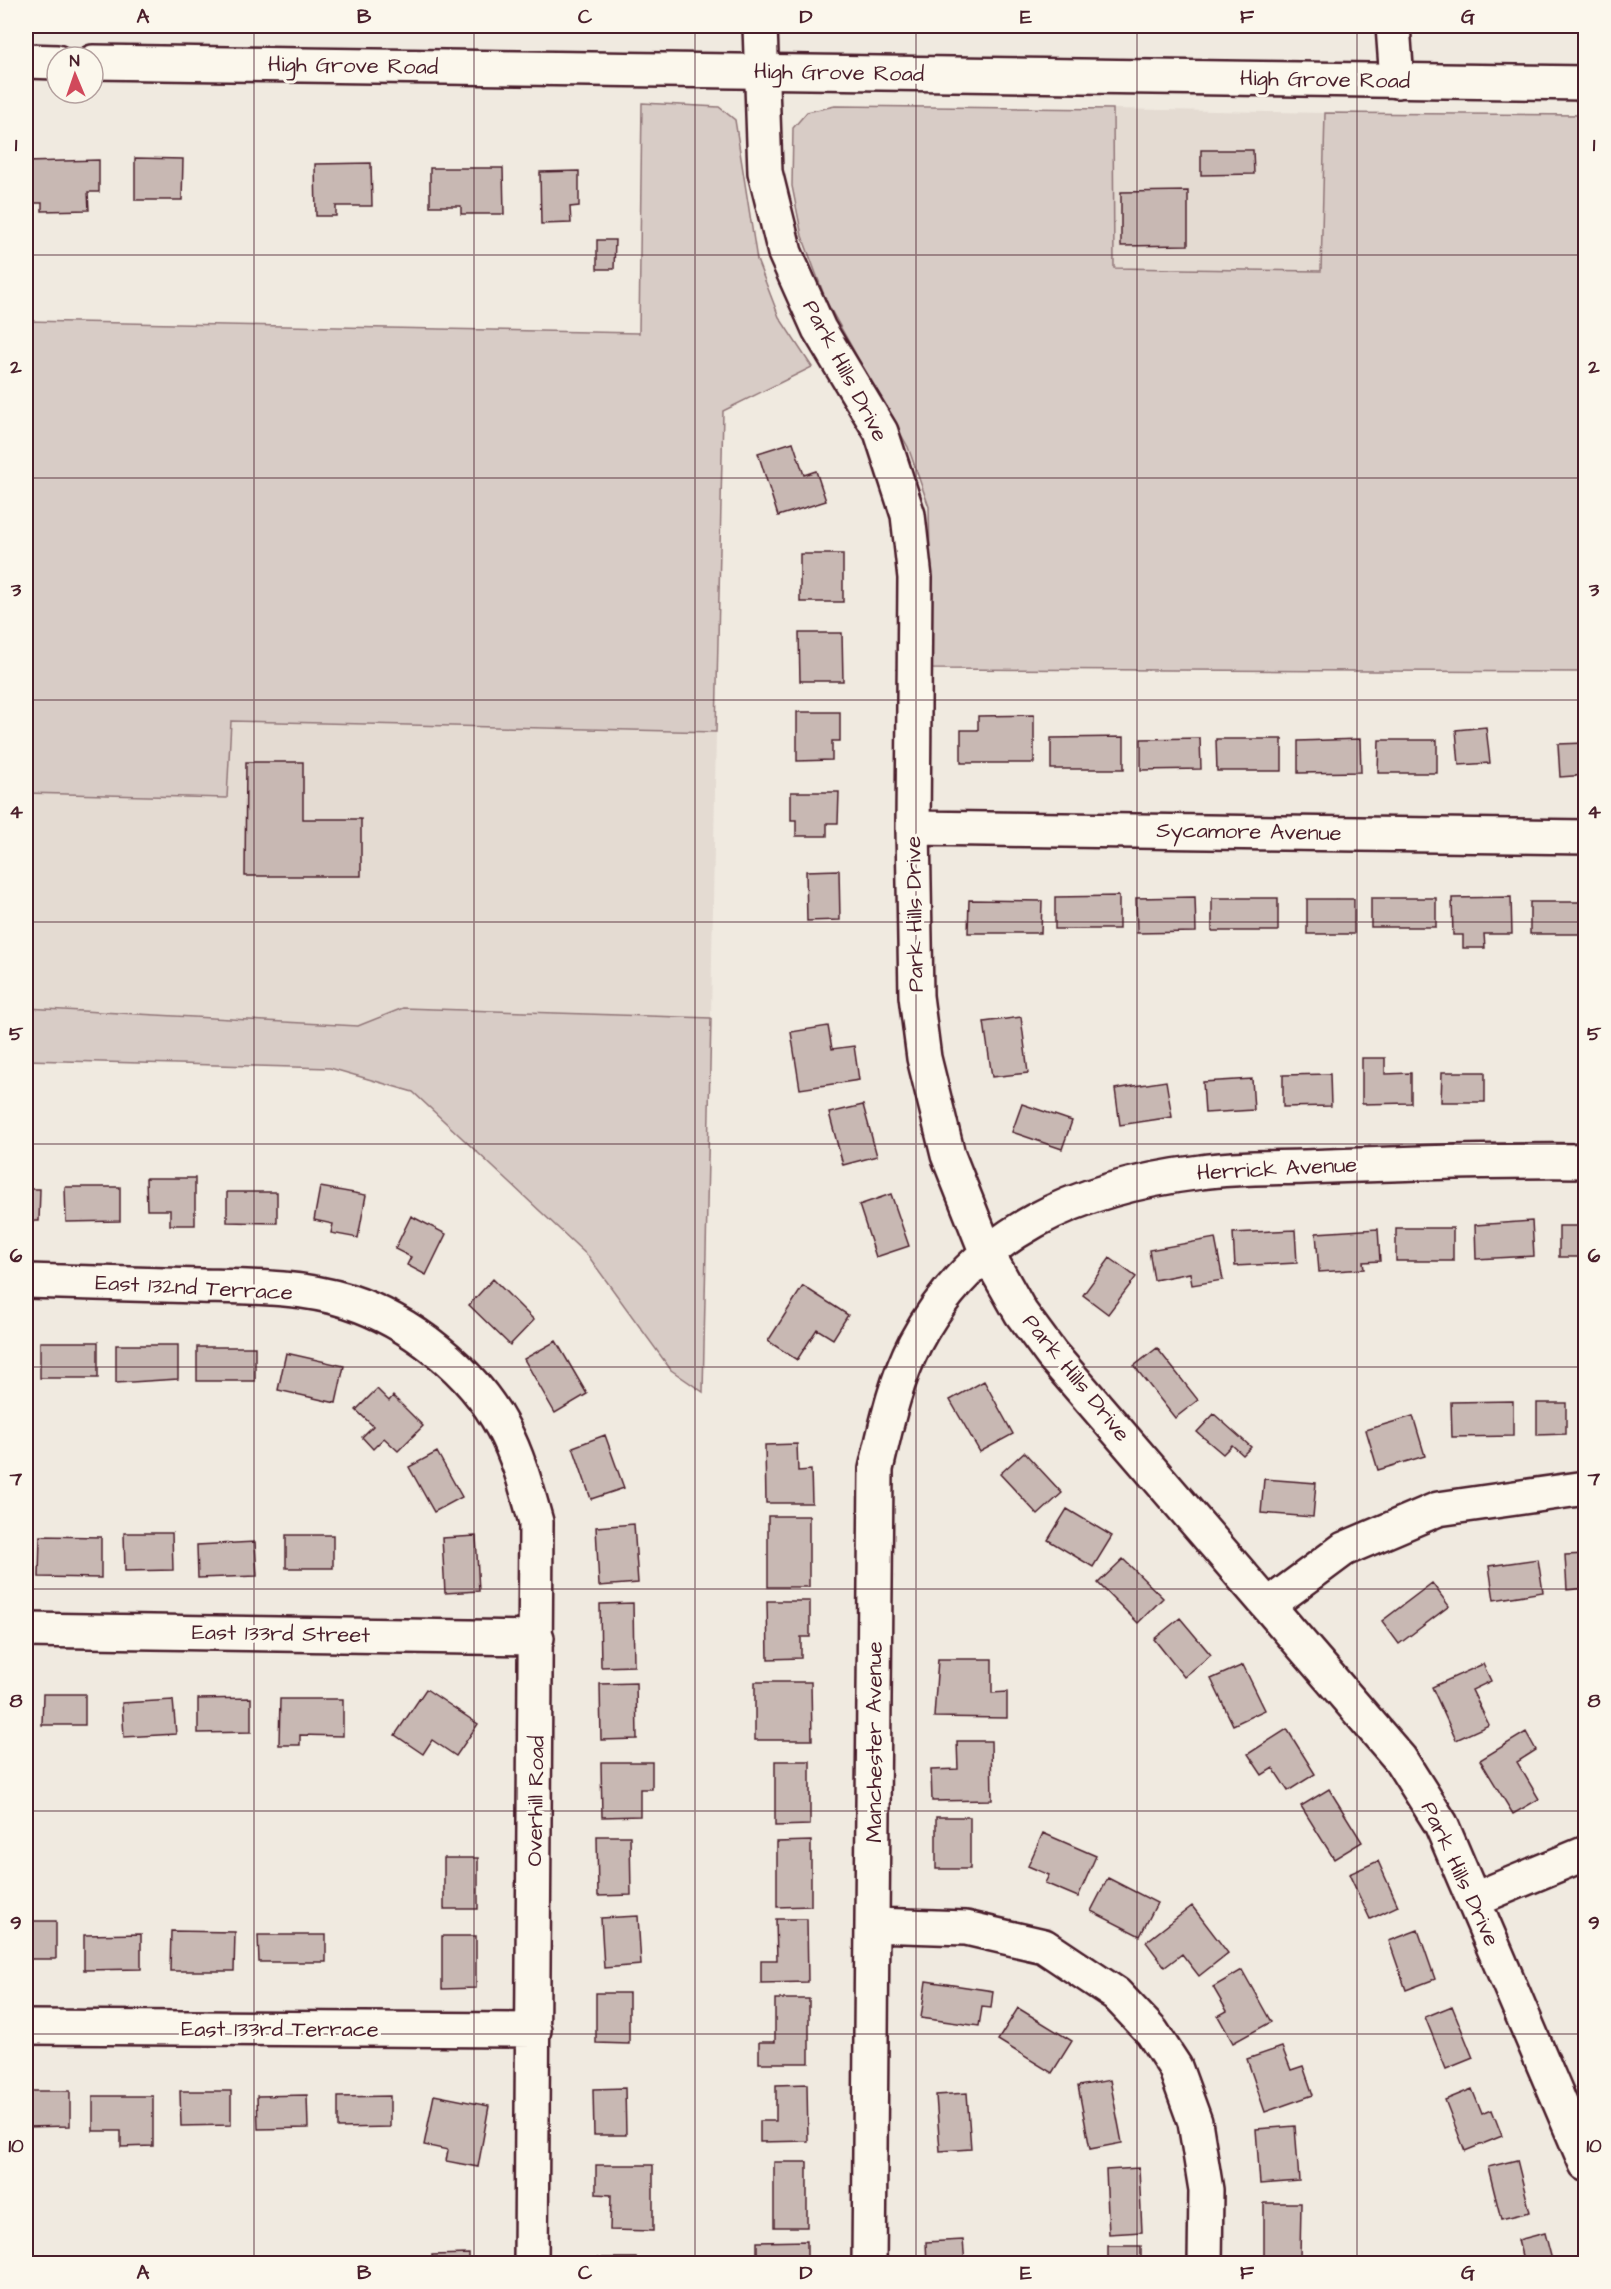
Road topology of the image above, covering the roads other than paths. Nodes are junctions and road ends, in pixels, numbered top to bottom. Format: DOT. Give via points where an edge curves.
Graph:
graph roads {
  1 [pos="760,26"];
  2 [pos="1393,26"];
  3 [pos="26,61"];
  4 [pos="45,62"];
  5 [pos="105,62"];
  6 [pos="760,72"];
  7 [pos="1397,81"];
  8 [pos="1586,83"];
  9 [pos="913,828"];
  10 [pos="1586,837"];
  11 [pos="1586,1161"];
  12 [pos="986,1251"];
  13 [pos="26,1281"];
  14 [pos="451,1364"];
  15 [pos="1586,1488"];
  16 [pos="1270,1604"];
  17 [pos="26,1630"];
  18 [pos="537,1638"];
  19 [pos="1586,1853"];
  20 [pos="1475,1899"];
  21 [pos="873,1925"];
  22 [pos="26,2027"];
  23 [pos="534,2030"];
  24 [pos="1586,2164"];
  25 [pos="531,2264"];
  26 [pos="870,2264"];
  27 [pos="1205,2264"];
  1 -- 6 [label="street"];
  2 -- 7 [label="street"];
  3 -- 4 [label="street"];
  5 -- 6 [label="street, High Grove Road"];
  6 -- 7 [label="street, High Grove Road"];
  6 -- 9 [label="street, Park Hills Drive" via="765,172 785,253 819,329 881,432 908,515 915,578"];
  7 -- 8 [label="street, High Grove Road"];
  9 -- 10 [label="street, Sycamore Avenue"];
  9 -- 12 [label="street, Park Hills Drive" via="916,996 924,1058 948,1155"];
  11 -- 12 [label="street, Herrick Avenue" via="1478,1159 1202,1171 1124,1184 1079,1198 1036,1218"];
  12 -- 16 [label="street, Park Hills Drive" via="1021,1313 1052,1356"];
  12 -- 21 [label="street, Manchester Avenue" via="946,1295 915,1344 893,1397 876,1468"];
  13 -- 14 [label="street, East 132nd Terrace" via="276,1287 347,1301 400,1325"];
  14 -- 18 [label="street, Overhill Road" via="478,1391 502,1426 521,1466 536,1522"];
  15 -- 16 [label="street" via="1438,1509 1344,1549"];
  16 -- 20 [label="street, Park Hills Drive" via="1400,1759 1441,1824"];
  17 -- 18 [label="street, East 133rd Street"];
  18 -- 23 [label="street, Overhill Road"];
  19 -- 20 [label="street"];
  20 -- 24 [label="street, Park Hills Drive"];
  21 -- 26 [label="street, Manchester Avenue"];
  21 -- 27 [label="street" via="966,1928 1044,1946 1116,1994 1152,2032 1175,2067 1195,2122 1206,2190"];
  22 -- 23 [label="street, East 133rd Terrace"];
  23 -- 25 [label="street, Overhill Road"];
}
